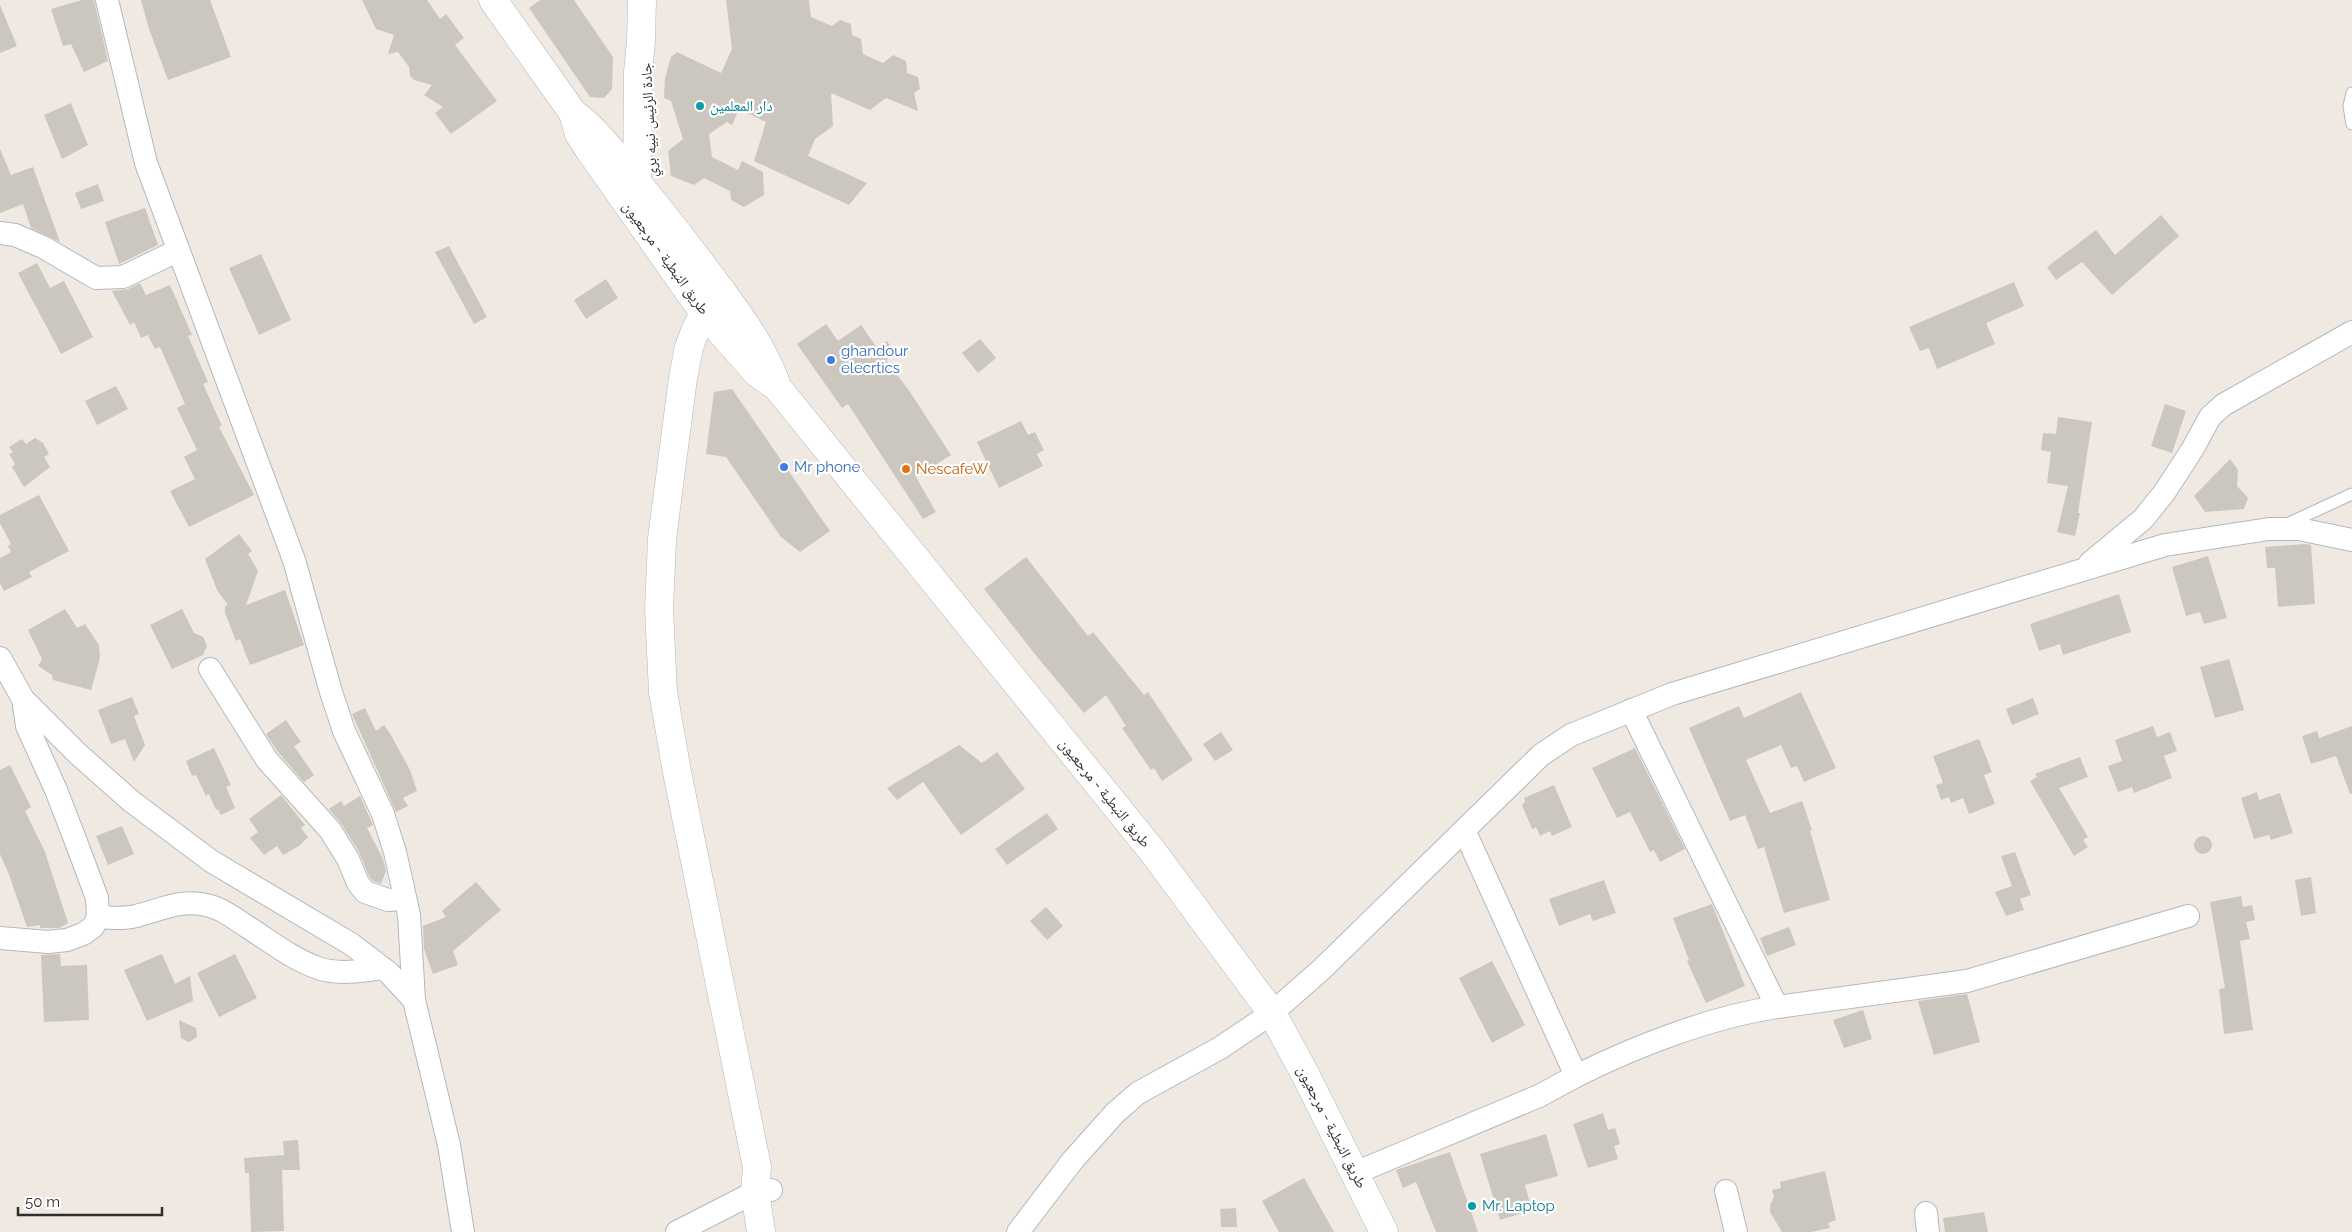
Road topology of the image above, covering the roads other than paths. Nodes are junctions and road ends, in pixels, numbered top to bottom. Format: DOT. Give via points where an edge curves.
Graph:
graph roads {
  1 [pos="107,0"];
  2 [pos="493,0"];
  3 [pos="642,0"];
  4 [pos="2352,93"];
  5 [pos="2352,124"];
  6 [pos="642,206"];
  7 [pos="0,233"];
  8 [pos="177,250"];
  9 [pos="721,290"];
  10 [pos="704,313"];
  11 [pos="2352,332"];
  12 [pos="777,387"];
  13 [pos="2352,494"];
  14 [pos="2276,530"];
  15 [pos="2352,540"];
  16 [pos="2084,569"];
  17 [pos="0,658"];
  18 [pos="210,669"];
  19 [pos="23,699"];
  20 [pos="1631,710"];
  21 [pos="1465,832"];
  22 [pos="405,899"];
  23 [pos="2188,916"];
  24 [pos="98,917"];
  25 [pos="0,938"];
  26 [pos="382,968"];
  27 [pos="414,1000"];
  28 [pos="1778,1007"];
  29 [pos="1272,1013"];
  30 [pos="1576,1076"];
  31 [pos="1355,1173"];
  32 [pos="761,1183"];
  33 [pos="1726,1192"];
  34 [pos="463,1232"];
  35 [pos="677,1232"];
  36 [pos="761,1232"];
  37 [pos="779,1232"];
  38 [pos="1018,1232"];
  39 [pos="1384,1232"];
  40 [pos="1736,1232"];
  1 -- 8 [label="street" via="146,163"];
  2 -- 6 [label="main road, طريق النبطية - مرجعيون" via="573,113 579,134"];
  3 -- 6 [label="main road, جادة الرئيس نبيه بري" via="642,41 648,62 654,165"];
  4 -- 5 [label="lane" via="2349,106"];
  6 -- 9 [label="main road, طريق النبطية - مرجعيون" via="681,236"];
  6 -- 10 [label="main road, طريق النبطية - مرجعيون"];
  7 -- 8 [label="street" via="43,247 96,278 123,277"];
  8 -- 22 [label="street" via="294,560 330,692 344,731 383,814"];
  9 -- 10 [label="main road"];
  9 -- 12 [label="main road, طريق النبطية - مرجعيون" via="756,341"];
  10 -- 12 [label="main road, طريق النبطية - مرجعيون" via="757,373"];
  10 -- 32 [label="main road" via="689,347 683,378 662,539 659,608 663,692 676,772"];
  11 -- 16 [label="street" via="2223,405 2210,417 2164,493 2142,519"];
  12 -- 29 [label="main road, طريق النبطية - مرجعيون" via="1153,852"];
  13 -- 14 [label="lane"];
  14 -- 15 [label="street" via="2299,530"];
  14 -- 16 [label="street" via="2165,545"];
  16 -- 20 [label="street" via="1672,694"];
  17 -- 19 [label="street"];
  18 -- 22 [label="street" via="268,760 330,830 365,892 388,900"];
  19 -- 24 [label="street" via="26,726 78,846 97,898"];
  19 -- 26 [label="street" via="131,802 211,860 351,944"];
  20 -- 21 [label="street" via="1571,734 1541,755"];
  20 -- 28 [label="street"];
  21 -- 29 [label="street" via="1322,970"];
  21 -- 30 [label="street"];
  22 -- 27 [label="street" via="410,915"];
  23 -- 28 [label="street" via="1967,981"];
  24 -- 25 [label="street" via="88,931 67,940 48,942"];
  24 -- 26 [label="street" via="134,916 172,904 192,902 222,911 289,955 320,969 356,971"];
  26 -- 27 [label="street"];
  27 -- 34 [label="street" via="449,1146"];
  28 -- 30 [label="street" via="1725,1018 1615,1058"];
  29 -- 31 [label="main road, طريق النبطية - مرجعيون"];
  29 -- 38 [label="street" via="1220,1048 1138,1093 1115,1112"];
  30 -- 31 [label="street" via="1539,1096"];
  31 -- 39 [label="main road, طريق النبطية - مرجعيون"];
  32 -- 35 [label="street"];
  32 -- 36 [label="main road"];
  32 -- 37 [label="main road"];
  33 -- 40 [label="street"];
}
